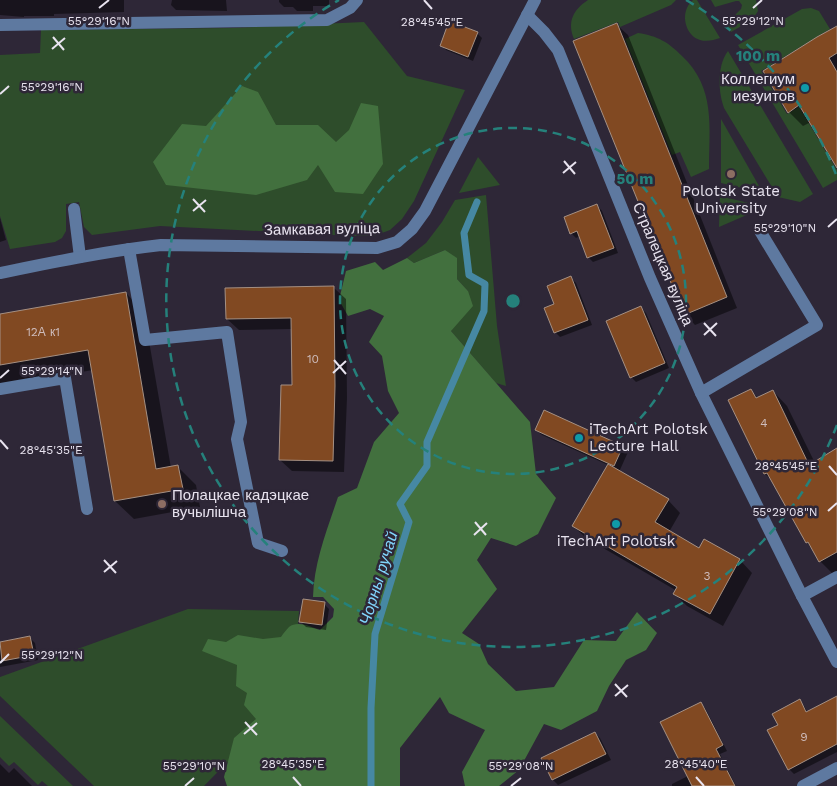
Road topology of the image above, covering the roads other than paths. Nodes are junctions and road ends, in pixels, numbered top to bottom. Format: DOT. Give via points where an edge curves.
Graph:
graph roads {
  1 [pos="357,0"];
  2 [pos="536,0"];
  3 [pos="526,16"];
  4 [pos="0,25"];
  5 [pos="74,209"];
  6 [pos="760,231"];
  7 [pos="129,249"];
  8 [pos="80,257"];
  9 [pos="0,273"];
  10 [pos="0,389"];
  11 [pos="701,394"];
  12 [pos="87,509"];
  13 [pos="282,551"];
  14 [pos="837,577"];
  15 [pos="802,596"];
  16 [pos="837,662"];
  17 [pos="837,768"];
  18 [pos="803,786"];
  1 -- 4 [label="street" via="350,8 327,20"];
  2 -- 3 [label="street, Замкавая вуліца"];
  3 -- 7 [label="street, Замкавая вуліца" via="425,212 397,242 377,248 161,245"];
  3 -- 11 [label="street, Стралецкая вуліца" via="558,50 650,278"];
  5 -- 8 [label="street"];
  6 -- 11 [label="street" via="817,325"];
  7 -- 8 [label="street, Замкавая вуліца"];
  7 -- 13 [label="street" via="145,340 227,332 241,422 237,439 258,543"];
  8 -- 9 [label="street, Замкавая вуліца"];
  10 -- 12 [label="street" via="65,378"];
  11 -- 15 [label="street, Стралецкая вуліца"];
  14 -- 15 [label="street"];
  15 -- 16 [label="street, Стралецкая вуліца"];
  17 -- 18 [label="street"];
}
